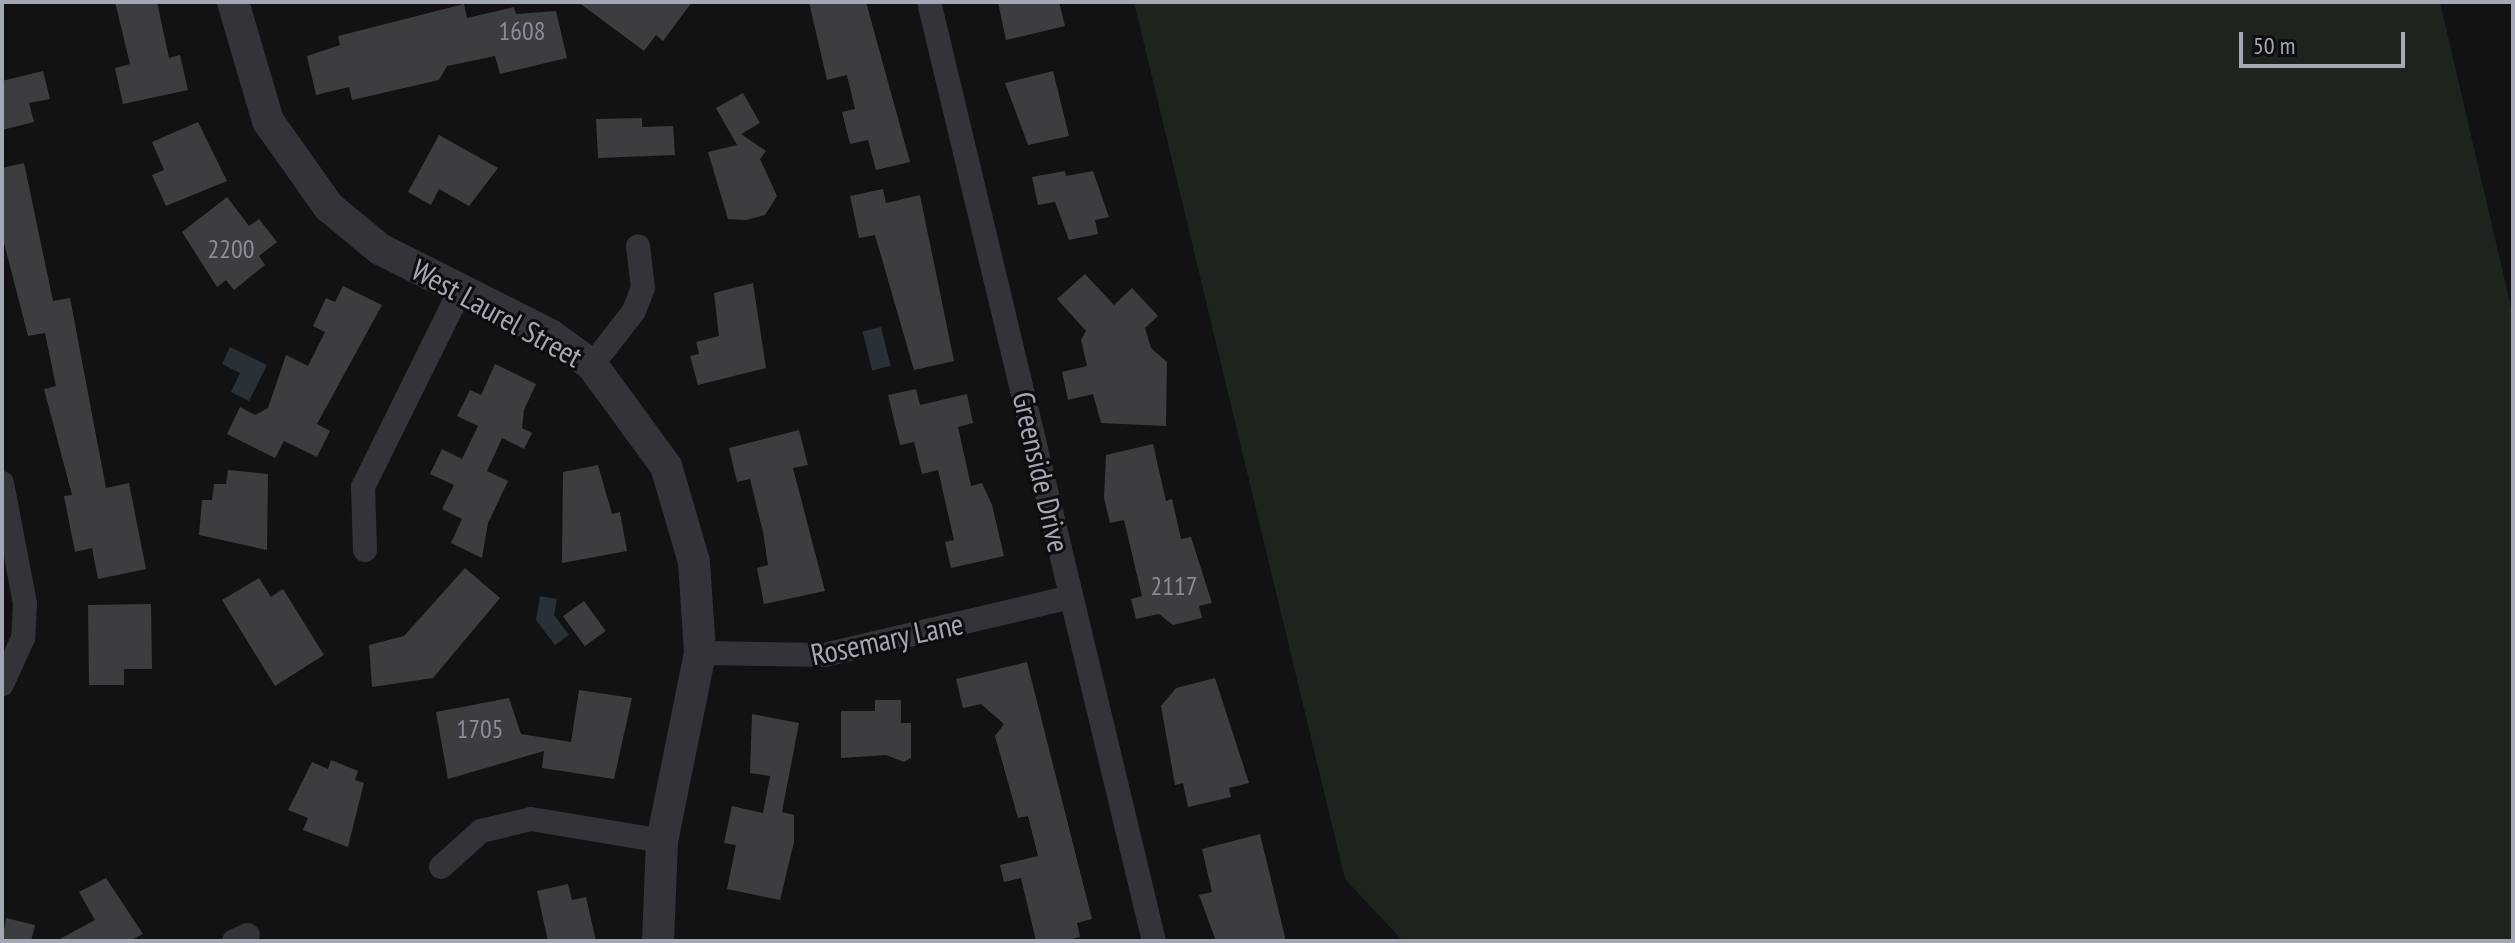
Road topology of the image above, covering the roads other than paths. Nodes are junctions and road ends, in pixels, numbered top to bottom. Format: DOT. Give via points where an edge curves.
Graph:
graph roads {
  1 [pos="233,2"];
  2 [pos="929,2"];
  3 [pos="638,246"];
  4 [pos="461,289"];
  5 [pos="592,365"];
  6 [pos="2,483"];
  7 [pos="365,550"];
  8 [pos="1071,597"];
  9 [pos="700,653"];
  10 [pos="2,684"];
  11 [pos="662,841"];
  12 [pos="441,867"];
  13 [pos="658,941"];
  14 [pos="1154,941"];
  1 -- 4 [label="street, West Laurel Street" via="259,98 306,181 380,249"];
  2 -- 8 [label="street, Greenside Drive"];
  3 -- 5 [label="street" via="643,288 634,311"];
  4 -- 5 [label="street, West Laurel Street"];
  4 -- 7 [label="street" via="363,487"];
  5 -- 9 [label="street, West Laurel Street" via="651,438 678,499 696,577"];
  6 -- 10 [label="street" via="25,604 23,638"];
  8 -- 9 [label="street, Rosemary Lane" via="824,655"];
  8 -- 14 [label="street, Greenside Drive"];
  9 -- 11 [label="street, West Laurel Street"];
  11 -- 12 [label="street" via="531,819 481,831"];
  11 -- 13 [label="street, West Laurel Street"];
}
